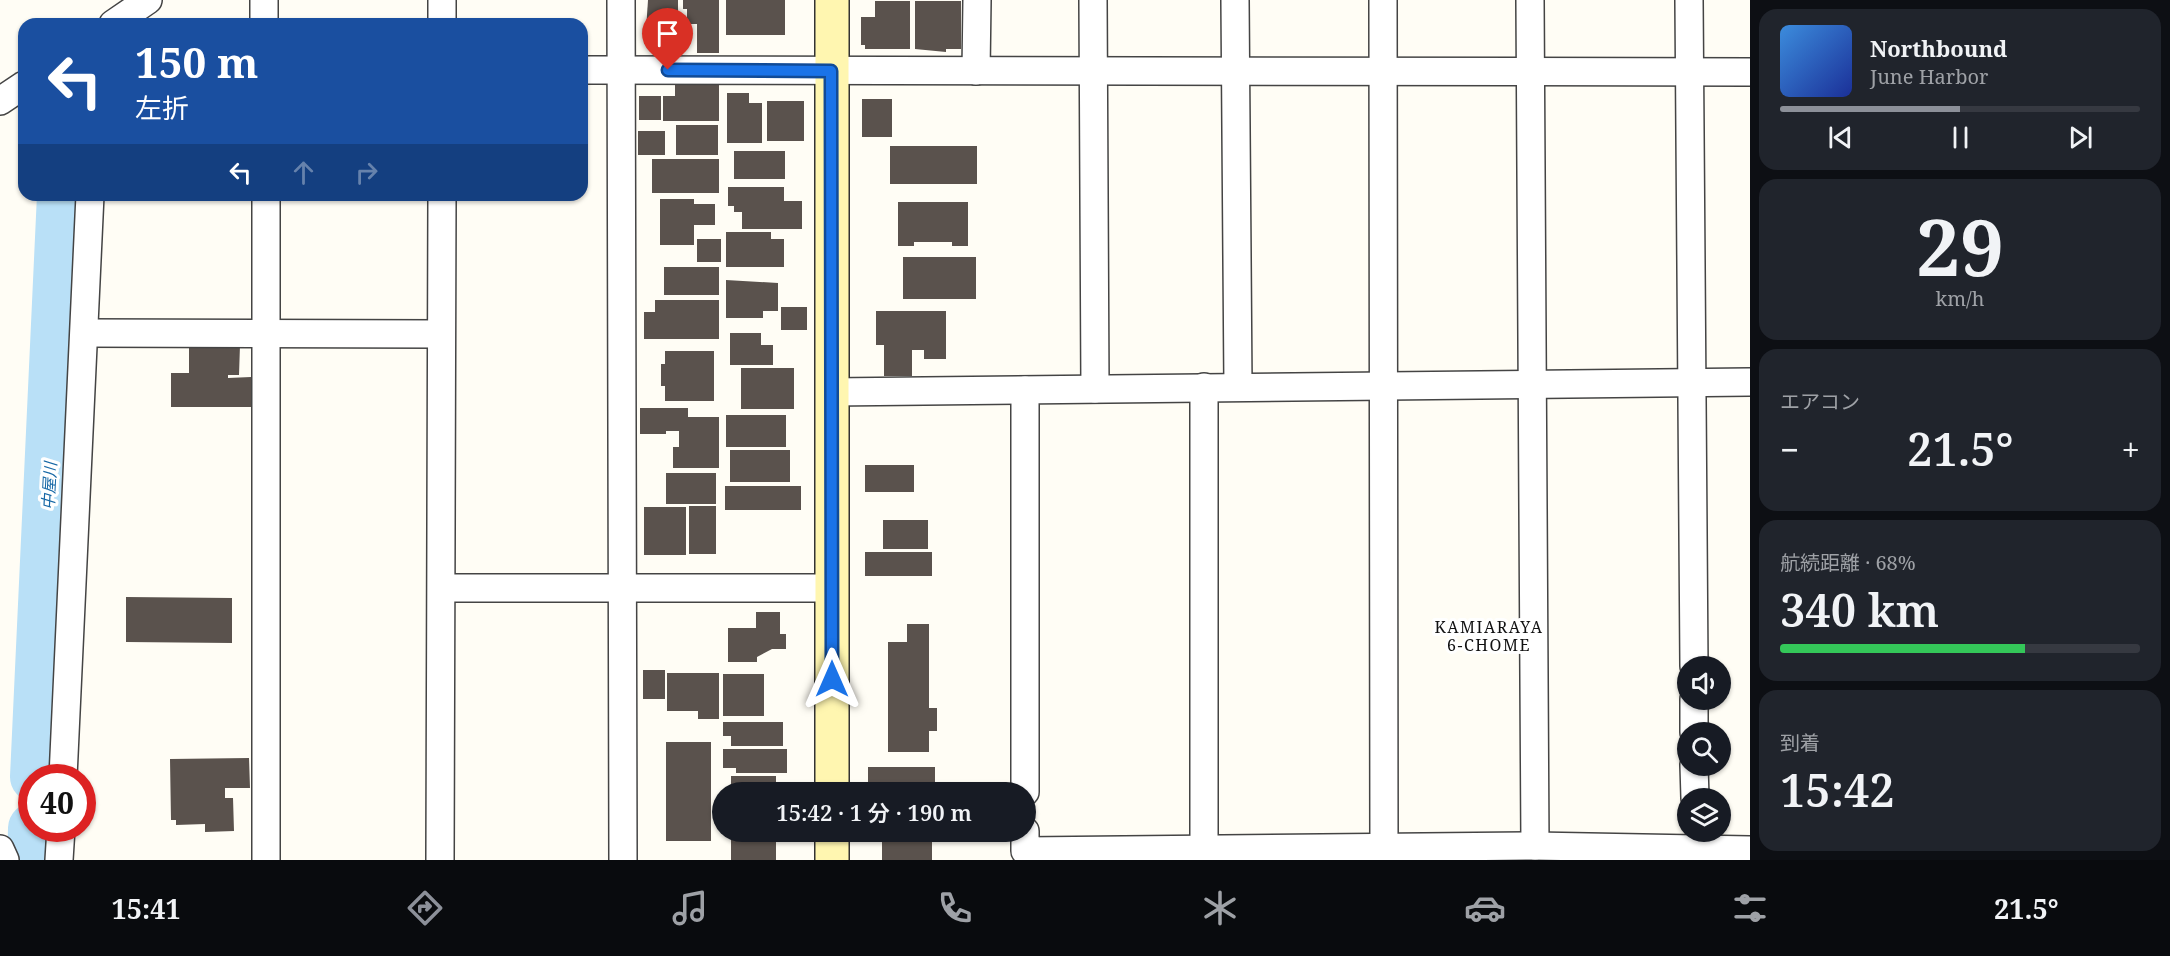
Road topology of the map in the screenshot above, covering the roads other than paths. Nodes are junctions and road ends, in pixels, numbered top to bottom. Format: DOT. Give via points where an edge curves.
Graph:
graph roads {
  1 [pos="148,0"];
  2 [pos="264,0"];
  3 [pos="442,0"];
  4 [pos="621,0"];
  5 [pos="832,0"];
  6 [pos="976,0"];
  7 [pos="1093,0"];
  8 [pos="1235,0"];
  9 [pos="1383,0"];
  10 [pos="1530,0"];
  11 [pos="1689,0"];
  12 [pos="122,18"];
  13 [pos="264,18"];
  14 [pos="442,18"];
  15 [pos="588,70"];
  16 [pos="621,70"];
  17 [pos="831,71"];
  18 [pos="976,71"];
  19 [pos="1094,71"];
  20 [pos="1237,71"];
  21 [pos="1383,71"];
  22 [pos="1531,72"];
  23 [pos="1689,72"];
  24 [pos="1750,72"];
  25 [pos="18,89"];
  26 [pos="0,101"];
  27 [pos="90,201"];
  28 [pos="266,201"];
  29 [pos="441,201"];
  30 [pos="85,333"];
  31 [pos="267,334"];
  32 [pos="441,334"];
  33 [pos="1694,382"];
  34 [pos="1750,382"];
  35 [pos="1532,384"];
  36 [pos="1386,386"];
  37 [pos="1204,387"];
  38 [pos="1238,387"];
  39 [pos="1095,389"];
  40 [pos="1025,390"];
  41 [pos="831,392"];
  42 [pos="442,588"];
  43 [pos="622,588"];
  44 [pos="832,588"];
  45 [pos="1694,656"];
  46 [pos="64,764"];
  47 [pos="832,782"];
  48 [pos="1025,782"];
  49 [pos="1677,841"];
  50 [pos="60,842"];
  51 [pos="832,842"];
  52 [pos="1025,842"];
  53 [pos="1706,842"];
  54 [pos="1535,846"];
  55 [pos="0,849"];
  56 [pos="1750,850"];
  57 [pos="1204,851"];
  58 [pos="1384,855"];
  59 [pos="5,860"];
  60 [pos="59,860"];
  61 [pos="266,860"];
  62 [pos="440,860"];
  63 [pos="622,860"];
  64 [pos="832,860"];
  1 -- 12 [label="street"];
  2 -- 13 [label="street"];
  3 -- 14 [label="street"];
  4 -- 16 [label="street"];
  5 -- 17 [label="street"];
  6 -- 18 [label="street"];
  7 -- 19 [label="street"];
  8 -- 20 [label="street"];
  9 -- 21 [label="street"];
  10 -- 22 [label="street"];
  11 -- 23 [label="street"];
  15 -- 16 [label="street"];
  16 -- 17 [label="street"];
  16 -- 43 [label="street"];
  17 -- 18 [label="street"];
  17 -- 41 [label="street"];
  18 -- 19 [label="street"];
  19 -- 20 [label="street"];
  19 -- 39 [label="street"];
  20 -- 21 [label="street"];
  20 -- 38 [label="street"];
  21 -- 22 [label="street"];
  21 -- 36 [label="street"];
  22 -- 23 [label="street"];
  22 -- 35 [label="street"];
  23 -- 24 [label="street"];
  23 -- 33 [label="street"];
  25 -- 26 [label="street"];
  27 -- 30 [label="street"];
  28 -- 31 [label="street"];
  29 -- 32 [label="street"];
  30 -- 31 [label="street"];
  30 -- 46 [label="street"];
  31 -- 32 [label="street"];
  31 -- 61 [label="street"];
  32 -- 42 [label="street"];
  33 -- 34 [label="street"];
  33 -- 35 [label="street"];
  33 -- 45 [label="street"];
  35 -- 36 [label="street"];
  35 -- 54 [label="street"];
  36 -- 38 [label="street"];
  36 -- 58 [label="street"];
  37 -- 38 [label="street"];
  37 -- 39 [label="street"];
  37 -- 57 [label="street"];
  39 -- 40 [label="street"];
  40 -- 41 [label="street"];
  40 -- 48 [label="street"];
  41 -- 44 [label="street"];
  42 -- 43 [label="street"];
  42 -- 62 [label="street"];
  43 -- 44 [label="street"];
  43 -- 63 [label="street"];
  44 -- 47 [label="street"];
  49 -- 54 [label="street"];
  50 -- 60 [label="street"];
  51 -- 64 [label="street"];
  52 -- 57 [label="street" via="1025,851"];
  53 -- 56 [label="street"];
  54 -- 58 [label="street"];
  55 -- 59 [label="street"];
  57 -- 58 [label="street"];
}
